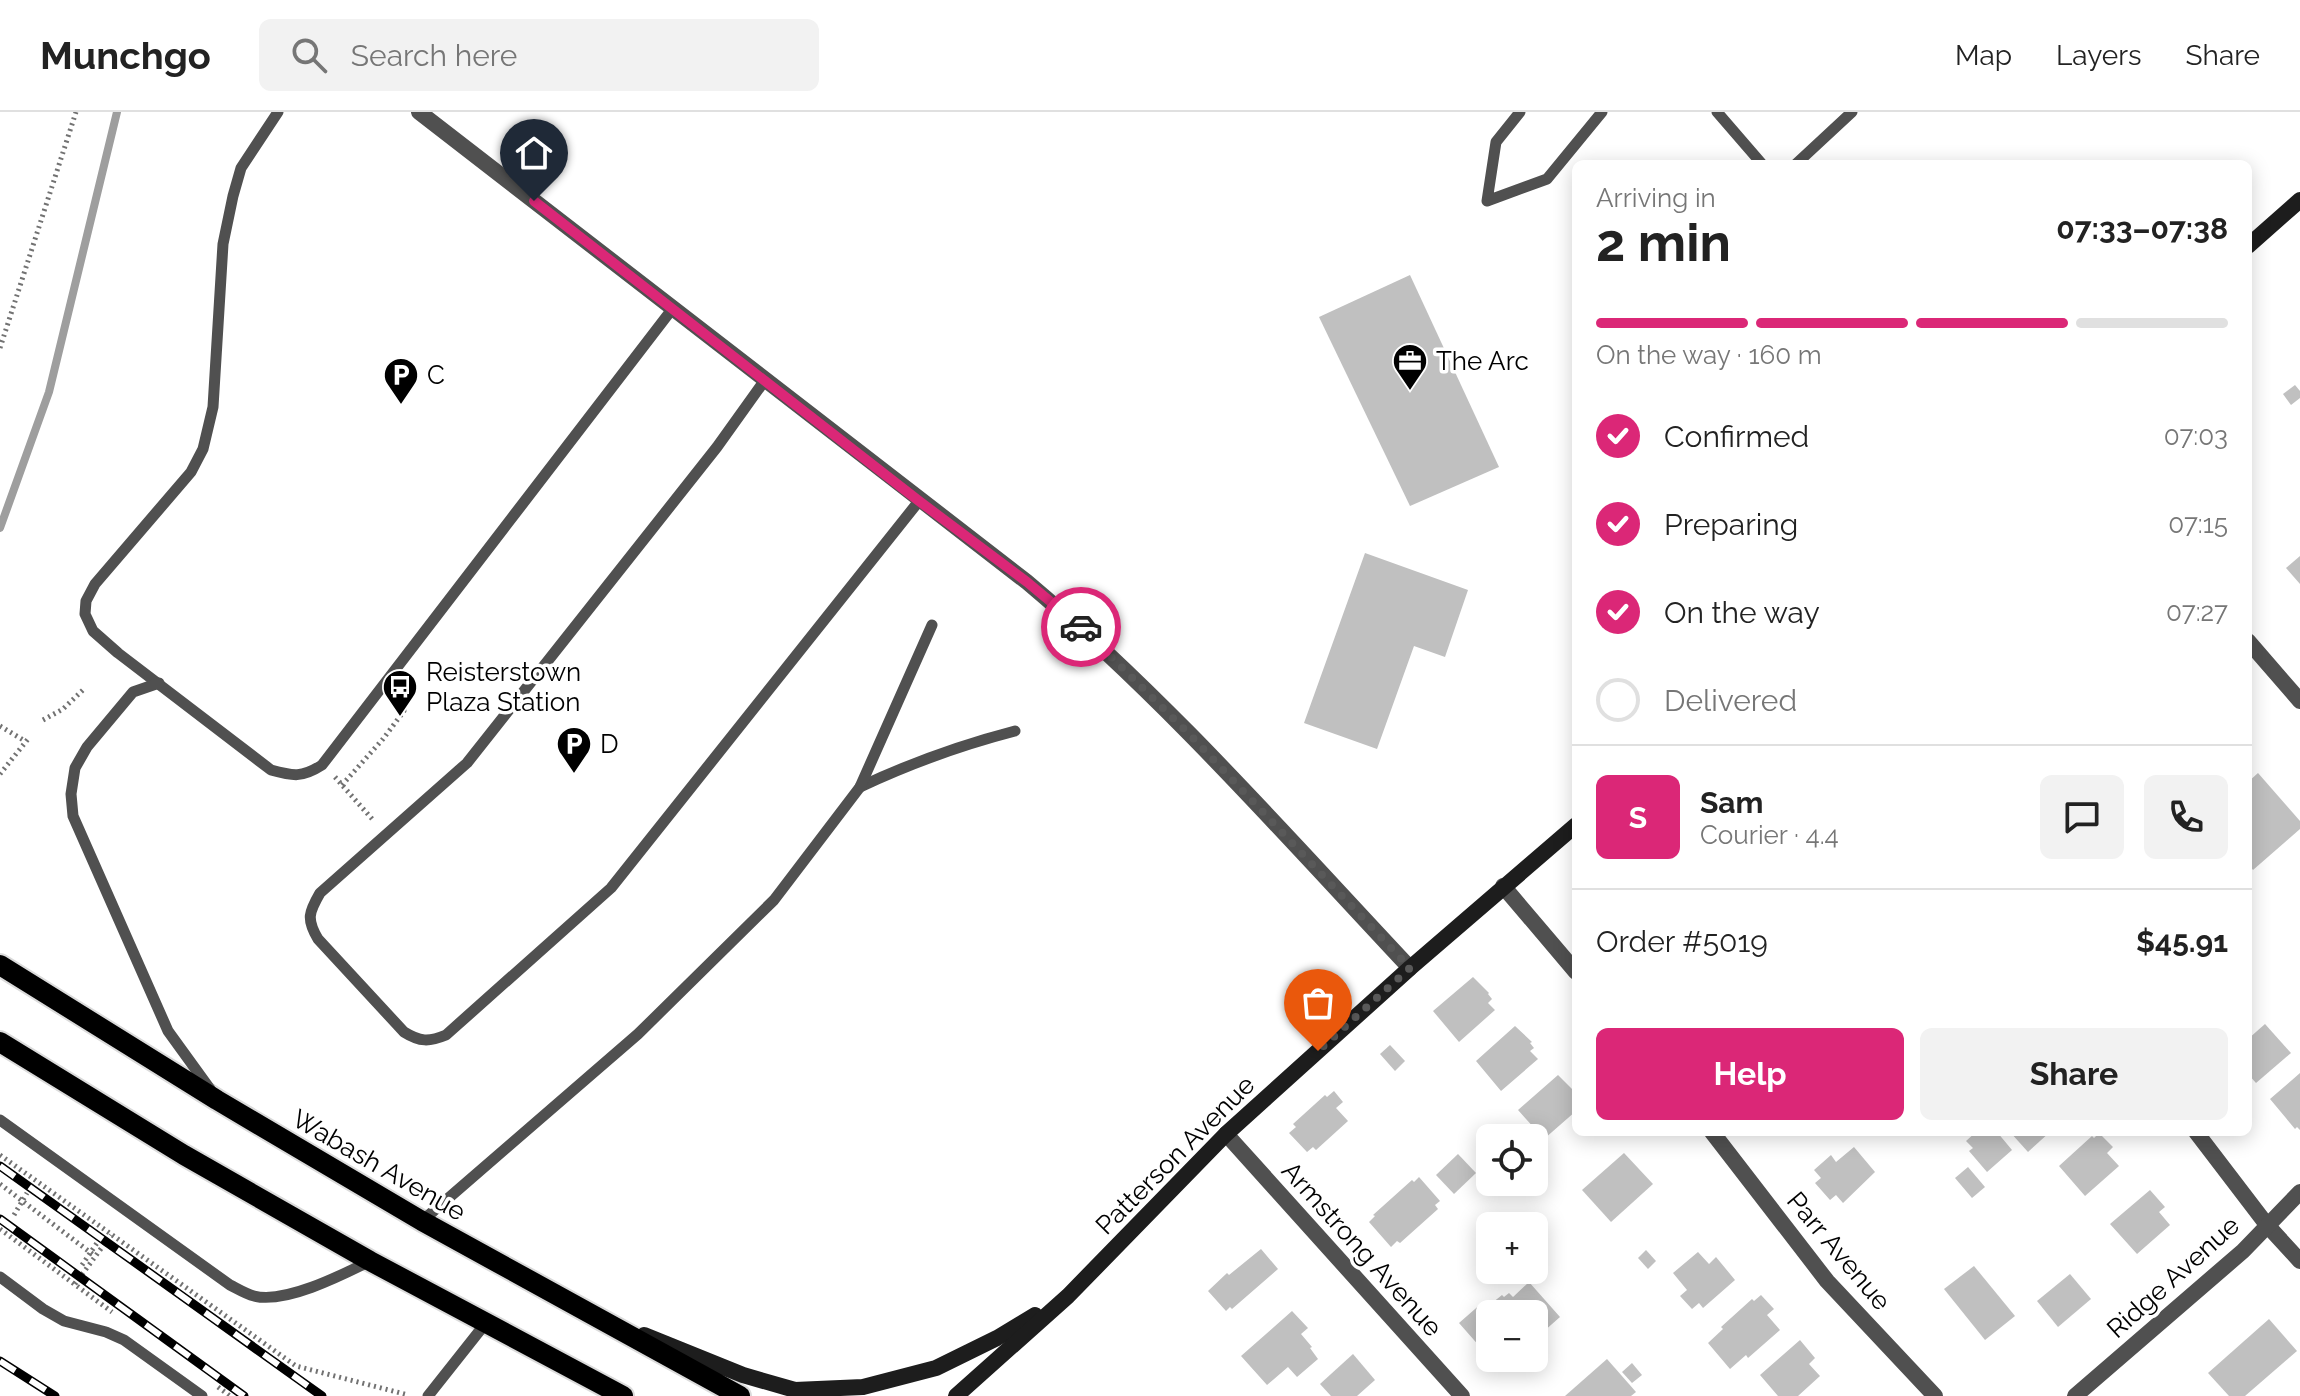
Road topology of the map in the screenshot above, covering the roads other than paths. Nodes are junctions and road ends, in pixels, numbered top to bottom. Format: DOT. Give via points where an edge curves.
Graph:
graph roads {
  1 [pos="278,112"];
  2 [pos="419,112"];
  3 [pos="1520,112"];
  4 [pos="1602,112"];
  5 [pos="1717,112"];
  6 [pos="1852,112"];
  7 [pos="1759,160"];
  8 [pos="1800,160"];
  9 [pos="2300,200"];
  10 [pos="2252,242"];
  11 [pos="673,308"];
  12 [pos="765,380"];
  13 [pos="919,501"];
  14 [pos="932,625"];
  15 [pos="2252,646"];
  16 [pos="159,683"];
  17 [pos="2300,701"];
  18 [pos="1015,731"];
  19 [pos="860,787"];
  20 [pos="1572,828"];
  21 [pos="1503,886"];
  22 [pos="0,965"];
  23 [pos="1572,967"];
  24 [pos="1410,968"];
  25 [pos="0,1042"];
  26 [pos="217,1100"];
  27 [pos="0,1120"];
  28 [pos="1226,1134"];
  29 [pos="1715,1136"];
  30 [pos="2199,1136"];
  31 [pos="2300,1192"];
  32 [pos="422,1221"];
  33 [pos="2267,1225"];
  34 [pos="370,1261"];
  35 [pos="2300,1261"];
  36 [pos="0,1277"];
  37 [pos="1068,1296"];
  38 [pos="568,1303"];
  39 [pos="485,1324"];
  40 [pos="547,1355"];
  41 [pos="963,1394"];
  42 [pos="202,1396"];
  43 [pos="428,1396"];
  44 [pos="601,1396"];
  45 [pos="623,1396"];
  46 [pos="740,1396"];
  47 [pos="1462,1396"];
  48 [pos="1935,1396"];
  49 [pos="2075,1396"];
  1 -- 16 [label="lane" via="241,168 233,196 223,244 213,407 203,449 191,472 86,601 93,631"];
  2 -- 11 [label="street"];
  3 -- 4 [label="lane" via="1496,142 1487,201 1547,179"];
  5 -- 7 [label="lane"];
  6 -- 8 [label="lane"];
  9 -- 10 [label="main road"];
  11 -- 12 [label="street"];
  11 -- 16 [label="lane" via="322,765 307,774 271,770"];
  12 -- 13 [label="street"];
  12 -- 13 [label="lane" via="467,763 320,893 310,910 310,926 318,939 404,1032 431,1042 446,1035 611,888"];
  13 -- 24 [label="street" via="1080,627 1193,738"];
  14 -- 19 [label="lane"];
  15 -- 17 [label="street"];
  16 -- 26 [label="lane" via="133,692 87,747 75,768 73,816 168,1031"];
  18 -- 19 [label="lane" via="911,763"];
  19 -- 32 [label="lane" via="774,900 638,1034"];
  20 -- 21 [label="main road, Patterson Avenue"];
  21 -- 23 [label="street"];
  21 -- 24 [label="main road, Patterson Avenue"];
  22 -- 26 [label="main road, Wabash Avenue"];
  24 -- 28 [label="main road, Patterson Avenue"];
  25 -- 34 [label="main road"];
  26 -- 32 [label="main road, Wabash Avenue"];
  27 -- 34 [label="lane" via="230,1285 255,1296 291,1293"];
  28 -- 37 [label="main road, Patterson Avenue"];
  28 -- 47 [label="street, Armstrong Avenue"];
  29 -- 48 [label="street, Parr Avenue" via="1827,1281"];
  30 -- 33 [label="street"];
  31 -- 33 [label="street, Ridge Avenue"];
  32 -- 38 [label="main road, Wabash Avenue"];
  33 -- 35 [label="street"];
  33 -- 49 [label="street, Ridge Avenue"];
  34 -- 39 [label="main road"];
  36 -- 42 [label="lane" via="64,1321 124,1340"];
  37 -- 38 [label="main road" via="936,1368 863,1387 795,1390 743,1375"];
  37 -- 41 [label="main road, Patterson Avenue"];
  38 -- 46 [label="main road, Wabash Avenue"];
  39 -- 40 [label="main road"];
  39 -- 43 [label="lane"];
  40 -- 44 [label="main road"];
  40 -- 45 [label="main road"];
}
